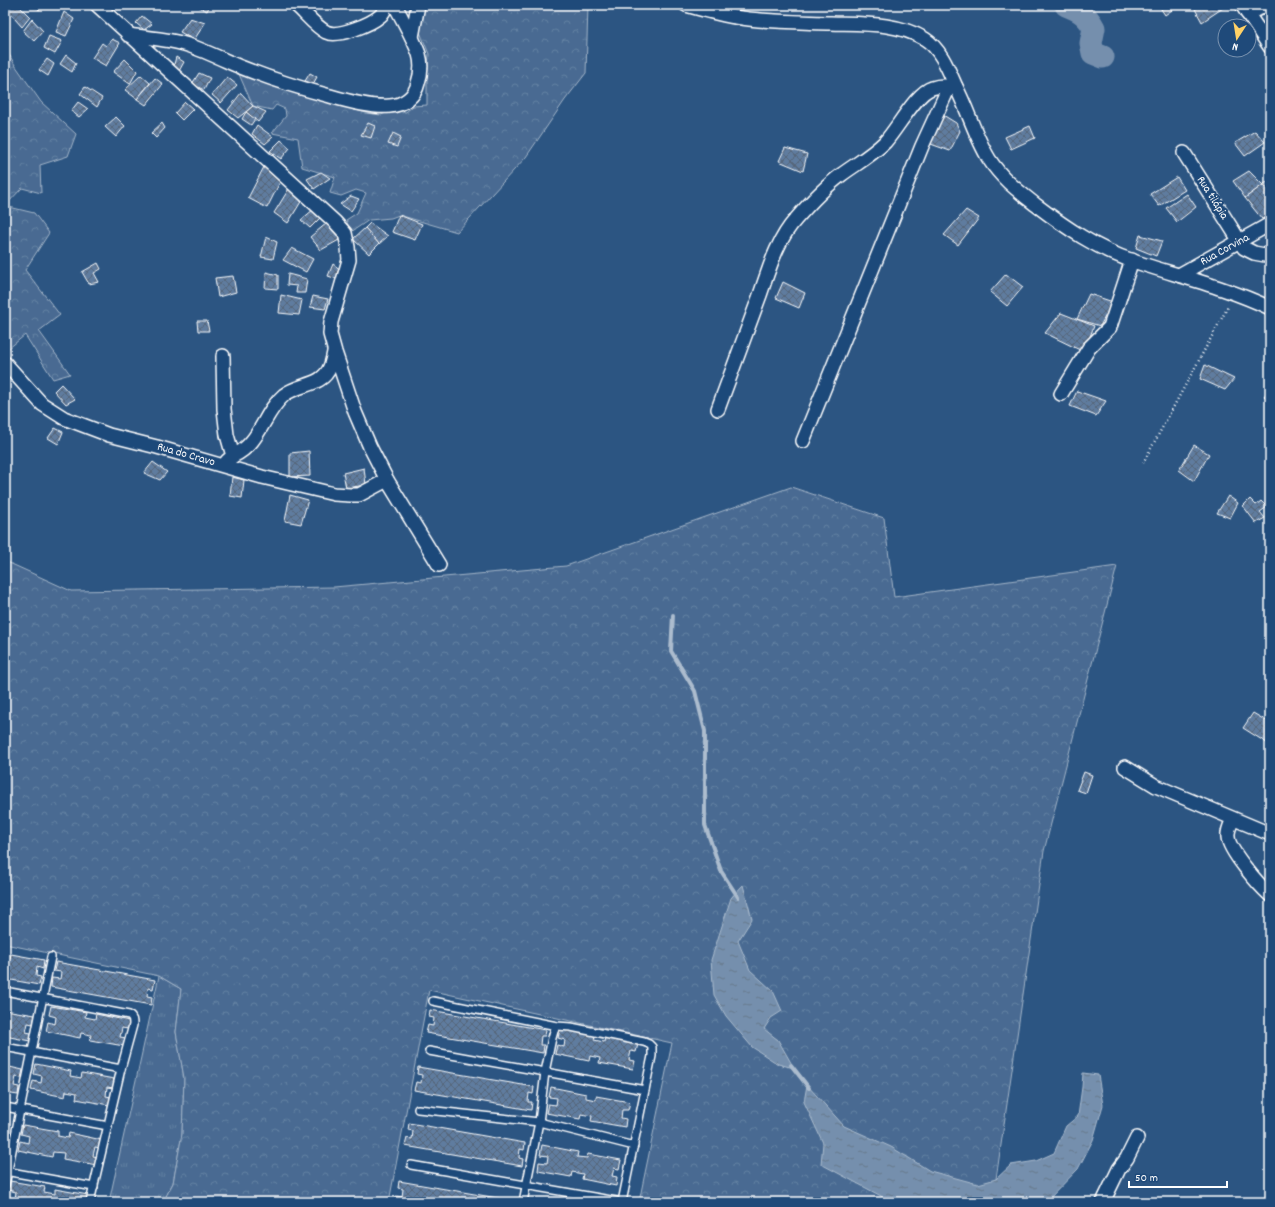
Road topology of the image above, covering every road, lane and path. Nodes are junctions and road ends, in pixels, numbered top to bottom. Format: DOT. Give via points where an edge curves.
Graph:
graph roads {
  1 [pos="97,5"];
  2 [pos="296,5"];
  3 [pos="386,5"];
  4 [pos="395,5"];
  5 [pos="418,5"];
  6 [pos="686,5"];
  7 [pos="1269,5"];
  8 [pos="1245,9"];
  9 [pos="128,35"];
  10 [pos="412,37"];
  11 [pos="1270,47"];
  12 [pos="953,87"];
  13 [pos="1184,154"];
  14 [pos="1270,224"];
  15 [pos="1240,242"];
  16 [pos="1270,256"];
  17 [pos="1132,260"];
  18 [pos="1179,274"];
  19 [pos="1235,294"];
  20 [pos="1270,308"];
  21 [pos="334,352"];
  22 [pos="223,356"];
  23 [pos="5,363"];
  24 [pos="1061,394"];
  25 [pos="718,409"];
  26 [pos="803,441"];
  27 [pos="233,456"];
  28 [pos="1143,463"];
  29 [pos="222,465"];
  30 [pos="387,480"];
  31 [pos="439,565"];
  32 [pos="1124,767"];
  33 [pos="1233,819"];
  34 [pos="1270,834"];
  35 [pos="1270,895"];
  36 [pos="51,957"];
  37 [pos="5,991"];
  38 [pos="43,998"];
  39 [pos="433,1002"];
  40 [pos="557,1026"];
  41 [pos="5,1047"];
  42 [pos="429,1051"];
  43 [pos="32,1052"];
  44 [pos="121,1069"];
  45 [pos="545,1072"];
  46 [pos="645,1090"];
  47 [pos="5,1107"];
  48 [pos="418,1109"];
  49 [pos="20,1110"];
  50 [pos="539,1122"];
  51 [pos="108,1126"];
  52 [pos="1137,1138"];
  53 [pos="634,1146"];
  54 [pos="411,1166"];
  55 [pos="6,1171"];
  56 [pos="526,1185"];
  57 [pos="5,1186"];
  58 [pos="94,1187"];
  59 [pos="90,1202"];
  60 [pos="524,1202"];
  61 [pos="622,1202"];
  62 [pos="1103,1202"];
  1 -- 9 [label="street"];
  2 -- 3 [label="street" via="321,28 337,34 356,29 380,17"];
  4 -- 10 [label="street"];
  5 -- 10 [label="street"];
  6 -- 12 [label="street" via="716,14 748,19 852,23 908,30 926,40 940,54"];
  7 -- 8 [label="street"];
  8 -- 11 [label="street"];
  9 -- 10 [label="street" via="187,45 293,86 346,101 381,106 402,103 411,98 417,90 421,73 420,55"];
  9 -- 21 [label="street" via="335,222 344,234 349,260 331,322 330,334"];
  12 -- 17 [label="street" via="963,100 977,137 989,159 1006,182 1051,217 1099,246"];
  12 -- 25 [label="street" via="942,86 924,92 884,142 841,175 785,232"];
  12 -- 26 [label="street" via="911,174"];
  13 -- 15 [label="street, Rua tilápia"];
  14 -- 15 [label="street, Rua Corvina"];
  15 -- 16 [label="street" via="1248,251"];
  15 -- 18 [label="street, Rua Corvina"];
  17 -- 18 [label="street"];
  17 -- 24 [label="street" via="1110,327 1090,348"];
  18 -- 19 [label="street"];
  19 -- 20 [label="street"];
  19 -- 28 [label="path"];
  21 -- 27 [label="street" via="330,368 322,378 294,389 277,402 258,434 248,446"];
  21 -- 30 [label="street" via="355,412"];
  22 -- 27 [label="street" via="224,409"];
  23 -- 29 [label="street, Rua do Cravo" via="42,404 64,418 109,435"];
  27 -- 29 [label="street"];
  29 -- 30 [label="street, Rua do Cravo" via="308,489 350,496 359,495"];
  30 -- 31 [label="street"];
  32 -- 33 [label="street" via="1156,786"];
  33 -- 34 [label="street"];
  33 -- 35 [label="street" via="1228,831 1230,845"];
  36 -- 38 [label="lane"];
  37 -- 38 [label="lane"];
  38 -- 43 [label="lane"];
  38 -- 44 [label="lane" via="132,1017 133,1025"];
  39 -- 40 [label="lane"];
  40 -- 45 [label="lane"];
  40 -- 46 [label="lane" via="649,1044 652,1051"];
  41 -- 43 [label="lane"];
  42 -- 45 [label="lane"];
  43 -- 44 [label="lane"];
  43 -- 49 [label="lane"];
  44 -- 51 [label="lane"];
  45 -- 46 [label="lane"];
  45 -- 50 [label="lane"];
  46 -- 53 [label="lane"];
  47 -- 49 [label="lane"];
  48 -- 50 [label="lane"];
  49 -- 51 [label="lane"];
  49 -- 55 [label="lane"];
  50 -- 53 [label="lane"];
  50 -- 56 [label="lane"];
  51 -- 58 [label="lane"];
  52 -- 62 [label="street"];
  53 -- 61 [label="lane"];
  54 -- 56 [label="lane"];
  55 -- 57 [label="lane"];
  55 -- 58 [label="lane"];
  56 -- 60 [label="lane"];
  56 -- 61 [label="lane"];
  58 -- 59 [label="lane"];
}
